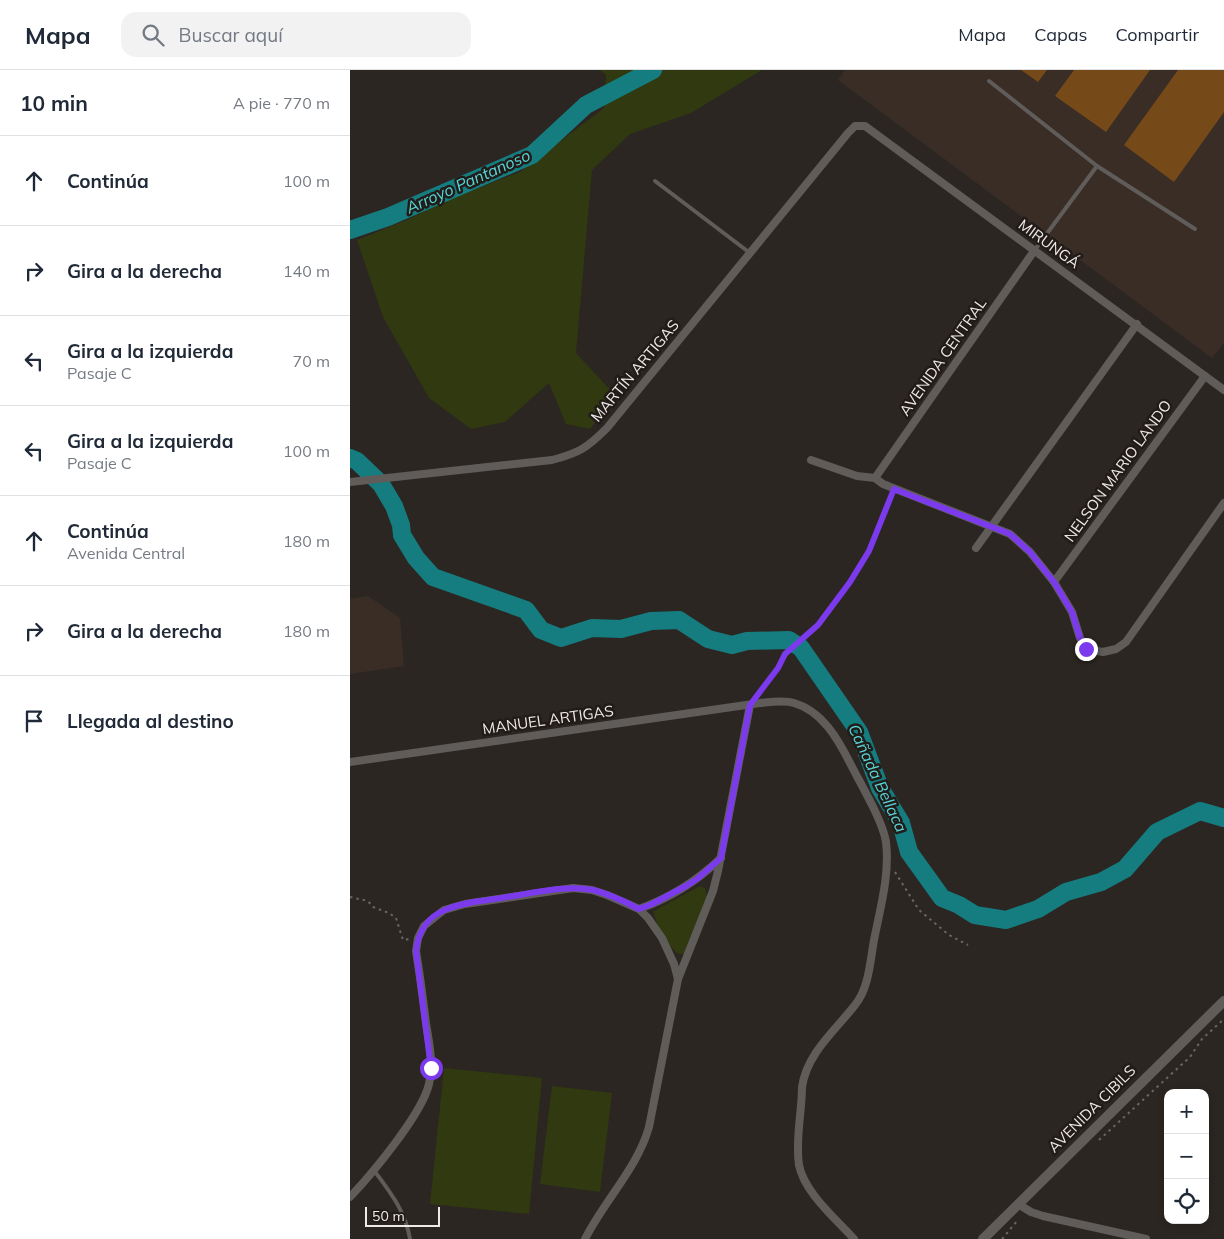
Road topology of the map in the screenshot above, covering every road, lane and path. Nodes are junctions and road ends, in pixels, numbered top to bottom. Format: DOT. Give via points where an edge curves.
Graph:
graph roads {
  1 [pos="989,81"];
  2 [pos="856,126"];
  3 [pos="1097,166"];
  4 [pos="655,181"];
  5 [pos="1195,229"];
  6 [pos="1034,251"];
  7 [pos="750,253"];
  8 [pos="1137,324"];
  9 [pos="1205,376"];
  10 [pos="1224,390"];
  11 [pos="810,460"];
  12 [pos="875,478"];
  13 [pos="350,482"];
  14 [pos="894,489"];
  15 [pos="1224,503"];
  16 [pos="993,526"];
  17 [pos="976,548"];
  18 [pos="1054,582"];
  19 [pos="750,705"];
  20 [pos="350,762"];
  21 [pos="721,858"];
  22 [pos="887,863"];
  23 [pos="350,896"];
  24 [pos="639,909"];
  25 [pos="418,938"];
  26 [pos="968,945"];
  27 [pos="678,979"];
  28 [pos="1224,1001"];
  29 [pos="1224,1018"];
  30 [pos="1098,1140"];
  31 [pos="373,1169"];
  32 [pos="350,1197"];
  33 [pos="1023,1207"];
  34 [pos="410,1239"];
  35 [pos="585,1239"];
  36 [pos="854,1239"];
  37 [pos="983,1239"];
  38 [pos="1002,1239"];
  39 [pos="1146,1239"];
  1 -- 3 [label="lane"];
  2 -- 6 [label="street, MIRUNGÁ" via="865,126"];
  2 -- 7 [label="street, MARTÍN ARTIGAS"];
  3 -- 5 [label="lane"];
  3 -- 6 [label="lane"];
  4 -- 7 [label="lane"];
  6 -- 8 [label="street, MIRUNGÁ"];
  6 -- 12 [label="street, AVENIDA CENTRAL"];
  7 -- 13 [label="street, MARTÍN ARTIGAS" via="607,428 582,450 552,460"];
  8 -- 9 [label="street, MIRUNGÁ"];
  8 -- 16 [label="street"];
  9 -- 10 [label="street, MIRUNGÁ"];
  9 -- 18 [label="street, NELSON MARIO LANDO"];
  11 -- 12 [label="street" via="857,476"];
  12 -- 14 [label="street"];
  14 -- 16 [label="street"];
  14 -- 19 [label="path" via="869,551 850,582 818,625 785,654"];
  15 -- 18 [label="street" via="1126,642 1116,649 1103,652 1086,649 1072,612"];
  16 -- 17 [label="street"];
  16 -- 18 [label="street" via="1010,534 1030,552"];
  19 -- 20 [label="street, MANUEL ARTIGAS"];
  19 -- 21 [label="street"];
  19 -- 22 [label="street, MANUEL ARTIGAS" via="760,702 795,703 817,716 838,738 880,824 886,841"];
  21 -- 24 [label="street" via="686,886"];
  21 -- 27 [label="street" via="712,892"];
  22 -- 26 [label="path" via="919,910 948,935"];
  22 -- 36 [label="street, MANUEL ARTIGAS" via="864,988 855,1006 811,1060 802,1087 800,1167 809,1188"];
  23 -- 25 [label="path" via="368,901 373,907 396,918 403,940"];
  24 -- 25 [label="street" via="592,890 551,891 444,910 424,926"];
  24 -- 27 [label="street" via="662,938"];
  25 -- 31 [label="street" via="416,951 430,1051 429,1084 418,1110"];
  27 -- 35 [label="street" via="645,1142"];
  28 -- 33 [label="street, AVENIDA CIBILS"];
  29 -- 30 [label="path" via="1202,1039 1190,1057"];
  31 -- 32 [label="street"];
  31 -- 34 [label="lane" via="407,1222"];
  33 -- 37 [label="street, AVENIDA CIBILS"];
  33 -- 38 [label="path"];
  33 -- 39 [label="street" via="1043,1216"];
}
